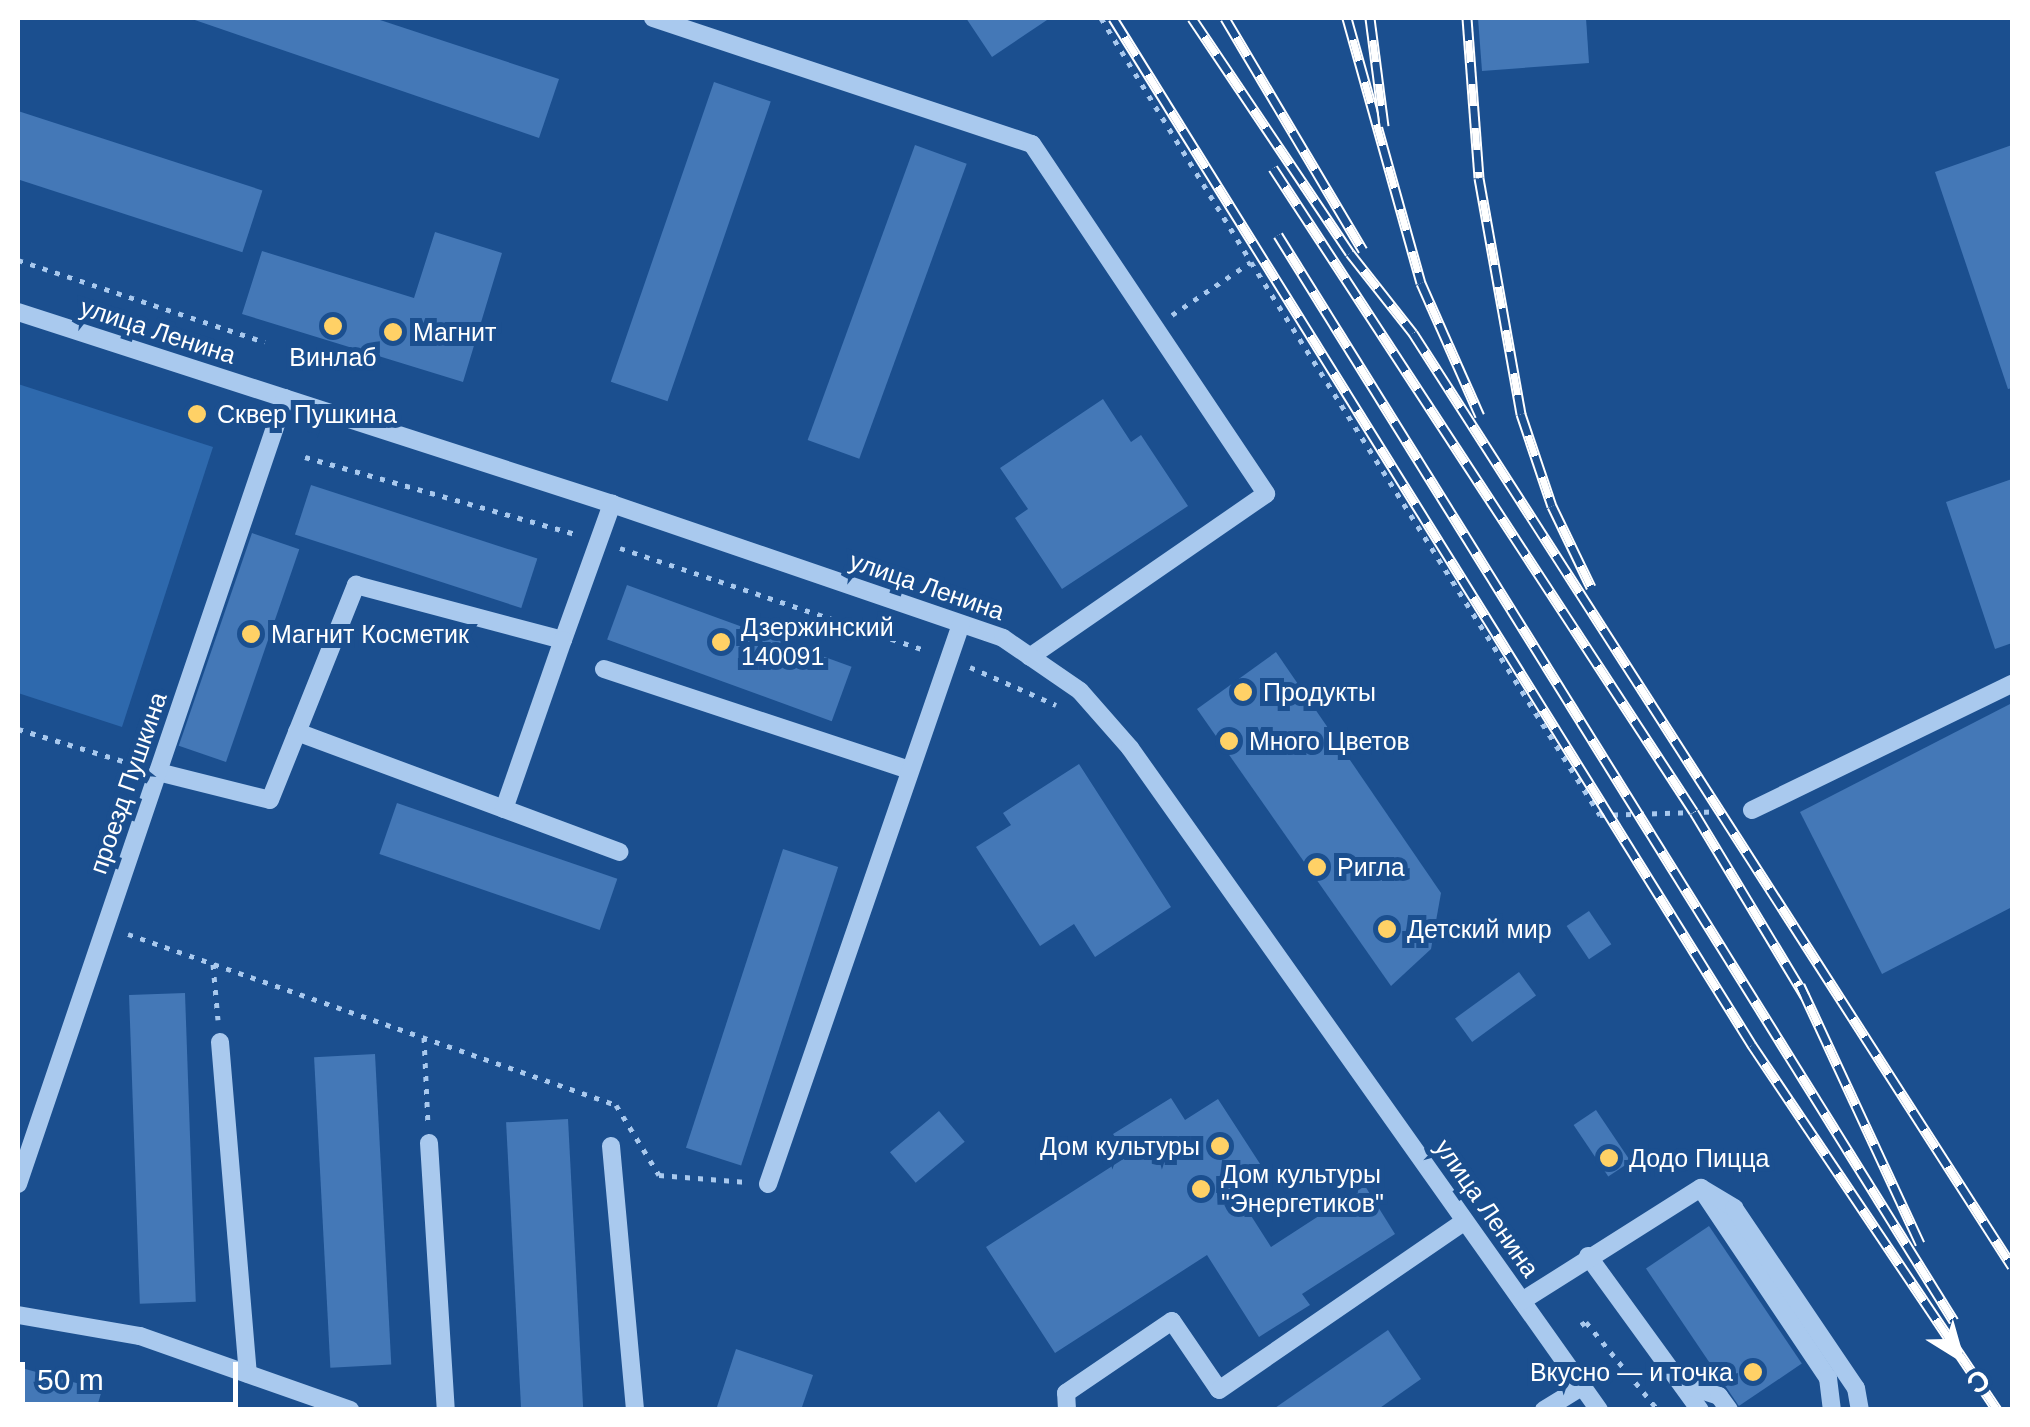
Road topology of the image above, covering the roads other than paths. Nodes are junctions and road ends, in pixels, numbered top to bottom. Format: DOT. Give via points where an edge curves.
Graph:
graph roads {
  1 [pos="653,18"];
  2 [pos="697,26"];
  3 [pos="18,312"];
  4 [pos="285,398"];
  5 [pos="612,504"];
  6 [pos="961,624"];
  7 [pos="563,640"];
  8 [pos="1030,657"];
  9 [pos="604,669"];
  10 [pos="2012,684"];
  11 [pos="297,732"];
  12 [pos="910,770"];
  13 [pos="158,772"];
  14 [pos="504,809"];
  15 [pos="1752,810"];
  16 [pos="619,852"];
  17 [pos="220,1042"];
  18 [pos="429,1143"];
  19 [pos="611,1146"];
  20 [pos="18,1184"];
  21 [pos="768,1184"];
  22 [pos="1701,1188"];
  23 [pos="1465,1221"];
  24 [pos="1588,1256"];
  25 [pos="1522,1301"];
  26 [pos="18,1315"];
  27 [pos="248,1374"];
  28 [pos="1681,1384"];
  29 [pos="1582,1386"];
  30 [pos="350,1410"];
  31 [pos="446,1410"];
  32 [pos="635,1410"];
  33 [pos="1067,1410"];
  34 [pos="1544,1410"];
  35 [pos="1599,1410"];
  36 [pos="1700,1410"];
  37 [pos="1730,1410"];
  38 [pos="1832,1410"];
  39 [pos="1860,1410"];
  1 -- 2 [label="street"];
  2 -- 8 [label="street" via="1032,144 1266,494"];
  3 -- 4 [label="street, улица Ленина"];
  4 -- 5 [label="street, улица Ленина"];
  4 -- 13 [label="street, проезд Пушкина"];
  5 -- 6 [label="street, улица Ленина"];
  5 -- 7 [label="street"];
  6 -- 8 [label="street, улица Ленина"];
  6 -- 12 [label="street"];
  7 -- 11 [label="street" via="356,585"];
  7 -- 14 [label="street"];
  8 -- 23 [label="street, улица Ленина" via="1080,690 1130,748"];
  9 -- 12 [label="street"];
  10 -- 15 [label="street"];
  11 -- 13 [label="street" via="270,800"];
  11 -- 14 [label="street"];
  12 -- 21 [label="street"];
  13 -- 20 [label="street, проезд Пушкина"];
  14 -- 16 [label="street"];
  17 -- 27 [label="street"];
  18 -- 31 [label="street"];
  19 -- 32 [label="street"];
  22 -- 24 [label="street"];
  22 -- 38 [label="street" via="1828,1378"];
  22 -- 39 [label="street" via="1734,1208 1856,1388"];
  23 -- 25 [label="street, улица Ленина"];
  23 -- 33 [label="street" via="1218,1390 1172,1321 1066,1393"];
  24 -- 25 [label="street"];
  24 -- 28 [label="street"];
  25 -- 29 [label="street, улица Ленина"];
  26 -- 27 [label="street" via="140,1336"];
  27 -- 30 [label="street"];
  28 -- 36 [label="street"];
  28 -- 37 [label="street" via="1718,1396"];
  29 -- 34 [label="street"];
  29 -- 35 [label="street, улица Ленина"];
}
